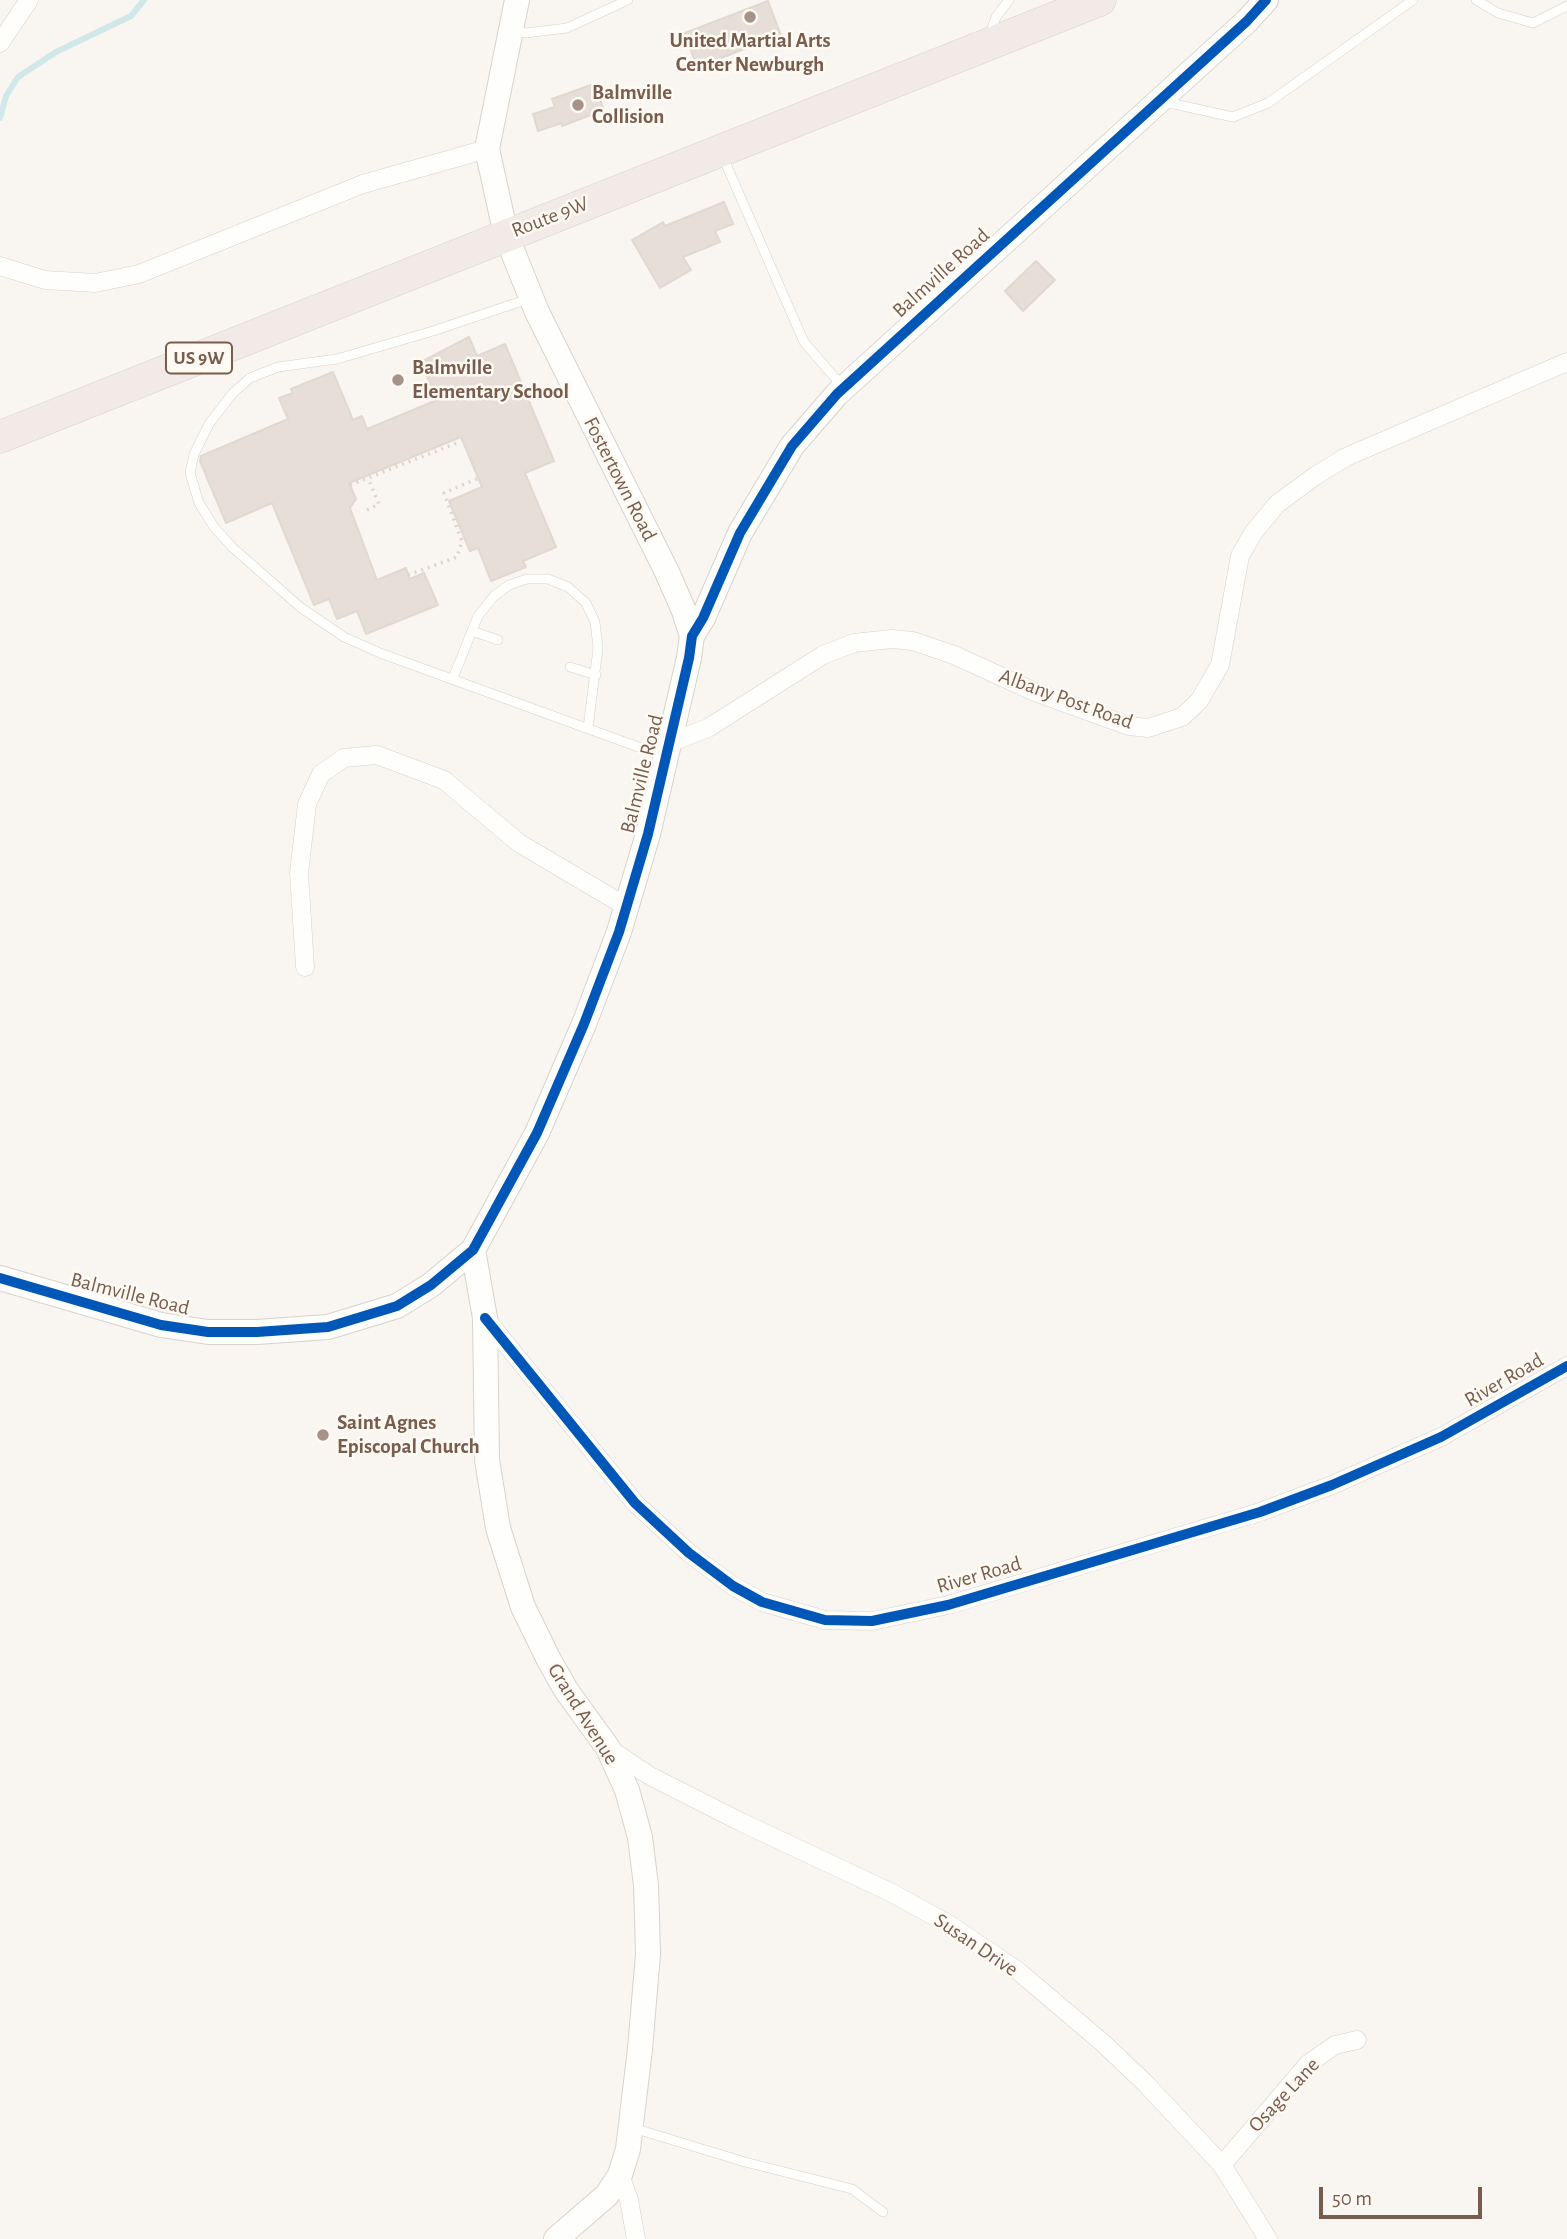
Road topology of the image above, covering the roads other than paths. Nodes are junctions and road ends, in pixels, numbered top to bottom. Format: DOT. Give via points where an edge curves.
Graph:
graph roads {
  1 [pos="29,0"];
  2 [pos="517,0"];
  3 [pos="628,0"];
  4 [pos="1009,0"];
  5 [pos="1101,0"];
  6 [pos="1266,0"];
  7 [pos="1413,0"];
  8 [pos="1476,0"];
  9 [pos="1567,6"];
  10 [pos="512,31"];
  11 [pos="0,43"];
  12 [pos="986,45"];
  13 [pos="1160,100"];
  14 [pos="488,149"];
  15 [pos="720,150"];
  16 [pos="506,234"];
  17 [pos="0,266"];
  18 [pos="531,298"];
  19 [pos="1567,362"];
  20 [pos="843,388"];
  21 [pos="0,437"];
  22 [pos="472,631"];
  23 [pos="692,636"];
  24 [pos="498,640"];
  25 [pos="570,667"];
  26 [pos="596,675"];
  27 [pos="453,678"];
  28 [pos="588,728"];
  29 [pos="667,750"];
  30 [pos="626,906"];
  31 [pos="305,967"];
  32 [pos="473,1250"];
  33 [pos="0,1278"];
  34 [pos="485,1318"];
  35 [pos="1567,1366"];
  36 [pos="608,1748"];
  37 [pos="1357,2040"];
  38 [pos="632,2128"];
  39 [pos="1222,2165"];
  40 [pos="620,2175"];
  41 [pos="883,2212"];
  42 [pos="556,2239"];
  43 [pos="636,2239"];
  44 [pos="1268,2239"];
  1 -- 11 [label="street"];
  2 -- 10 [label="street, Fostertown Road"];
  3 -- 10 [label="lane" via="567,28"];
  4 -- 12 [label="lane" via="996,17"];
  5 -- 12 [label="highway, Route 9W / US 9W"];
  6 -- 13 [label="street, Balmville Road"];
  7 -- 13 [label="lane" via="1268,103 1233,117"];
  8 -- 9 [label="lane" via="1498,13 1533,23"];
  10 -- 14 [label="street, Fostertown Road"];
  12 -- 15 [label="highway, Route 9W / US 9W"];
  13 -- 20 [label="street, Balmville Road"];
  14 -- 16 [label="street, Fostertown Road"];
  14 -- 17 [label="street" via="363,184 139,274 95,283 45,280"];
  15 -- 16 [label="highway, Route 9W / US 9W"];
  15 -- 20 [label="lane" via="804,342"];
  16 -- 18 [label="street, Fostertown Road"];
  16 -- 21 [label="highway, Route 9W / US 9W"];
  18 -- 23 [label="street, Fostertown Road" via="667,572"];
  18 -- 27 [label="lane" via="337,359 278,367 250,378 209,424 190,473 199,503 214,527 300,607 344,637"];
  19 -- 29 [label="street, Albany Post Road" via="1346,457 1277,504 1240,556 1220,665 1199,701 1182,717 1148,728 1129,726 1035,692 954,655 892,639 855,643 823,655"];
  20 -- 23 [label="street, Balmville Road" via="792,446 740,533"];
  22 -- 24 [label="lane"];
  22 -- 26 [label="lane" via="494,596 509,585 548,579 568,587 591,612 598,648"];
  22 -- 27 [label="lane"];
  23 -- 29 [label="street, Balmville Road"];
  25 -- 26 [label="lane"];
  26 -- 28 [label="lane"];
  27 -- 28 [label="lane"];
  28 -- 29 [label="lane"];
  29 -- 30 [label="street, Balmville Road"];
  30 -- 31 [label="street" via="519,843 444,780 377,755 344,758 321,774 307,804 299,873"];
  30 -- 32 [label="street, Balmville Road" via="584,1024 537,1133"];
  32 -- 33 [label="street, Balmville Road" via="397,1306 328,1327 257,1332 208,1332 161,1325"];
  32 -- 34 [label="street, Grand Avenue"];
  34 -- 35 [label="street, River Road" via="635,1503 689,1553 762,1601 825,1620 872,1621 948,1605 1260,1512 1441,1437"];
  34 -- 36 [label="street, Grand Avenue" via="487,1460 498,1528 523,1607 549,1660"];
  36 -- 38 [label="street, Grand Avenue" via="627,1790 640,1837 646,1885 648,1954"];
  36 -- 39 [label="street, Susan Drive" via="650,1776 892,1893 1018,1971 1103,2043"];
  37 -- 39 [label="street, Osage Lane" via="1335,2045 1308,2064"];
  38 -- 40 [label="street, Grand Avenue"];
  38 -- 41 [label="lane" via="852,2189"];
  39 -- 44 [label="street, Susan Drive"];
  40 -- 42 [label="street, Grand Avenue" via="607,2195"];
  40 -- 43 [label="street"];
}
